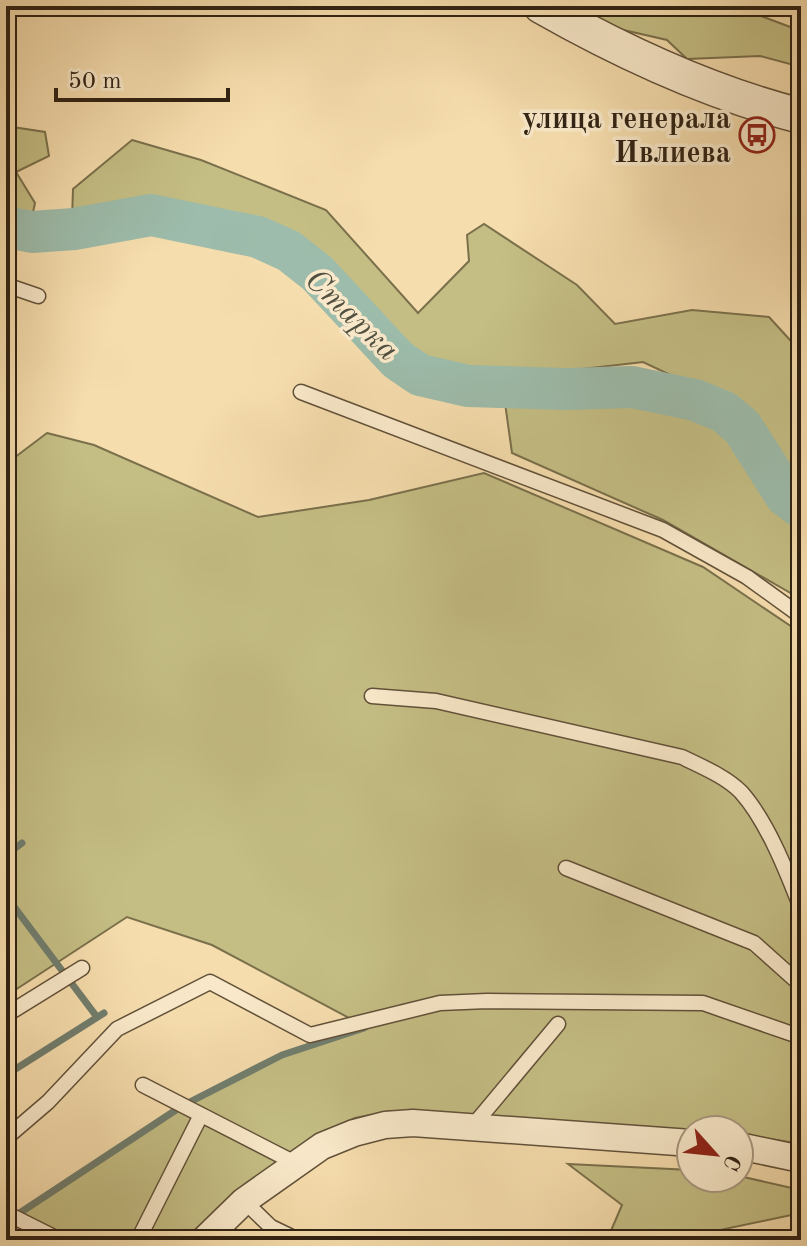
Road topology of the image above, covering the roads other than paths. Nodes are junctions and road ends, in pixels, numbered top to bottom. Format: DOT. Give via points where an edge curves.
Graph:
graph roads {
  1 [pos="541,6"];
  2 [pos="801,116"];
  3 [pos="6,285"];
  4 [pos="38,296"];
  5 [pos="301,392"];
  6 [pos="801,616"];
  7 [pos="372,696"];
  8 [pos="566,868"];
  9 [pos="801,908"];
  10 [pos="82,968"];
  11 [pos="801,985"];
  12 [pos="6,1015"];
  13 [pos="558,1024"];
  14 [pos="801,1037"];
  15 [pos="143,1085"];
  16 [pos="201,1115"];
  17 [pos="472,1127"];
  18 [pos="6,1138"];
  19 [pos="675,1142"];
  20 [pos="755,1149"];
  21 [pos="801,1159"];
  22 [pos="297,1164"];
  23 [pos="244,1201"];
  24 [pos="8,1214"];
  25 [pos="60,1240"];
  26 [pos="138,1240"];
  27 [pos="204,1240"];
  28 [pos="298,1240"];
  1 -- 2 [label="street" via="662,67"];
  3 -- 4 [label="lane"];
  5 -- 6 [label="lane" via="663,530 747,577"];
  7 -- 9 [label="lane" via="436,701 682,757 740,792 758,817"];
  8 -- 11 [label="lane" via="754,943"];
  10 -- 12 [label="lane"];
  13 -- 17 [label="lane"];
  14 -- 18 [label="lane" via="703,1003 487,1001 440,1003 310,1035 210,982 117,1029"];
  15 -- 16 [label="lane"];
  16 -- 22 [label="lane"];
  16 -- 26 [label="lane"];
  17 -- 19 [label="street"];
  17 -- 22 [label="street" via="385,1125 322,1146"];
  20 -- 21 [label="street"];
  22 -- 23 [label="street"];
  23 -- 27 [label="street"];
  23 -- 28 [label="lane" via="271,1227"];
  24 -- 25 [label="lane"];
}
